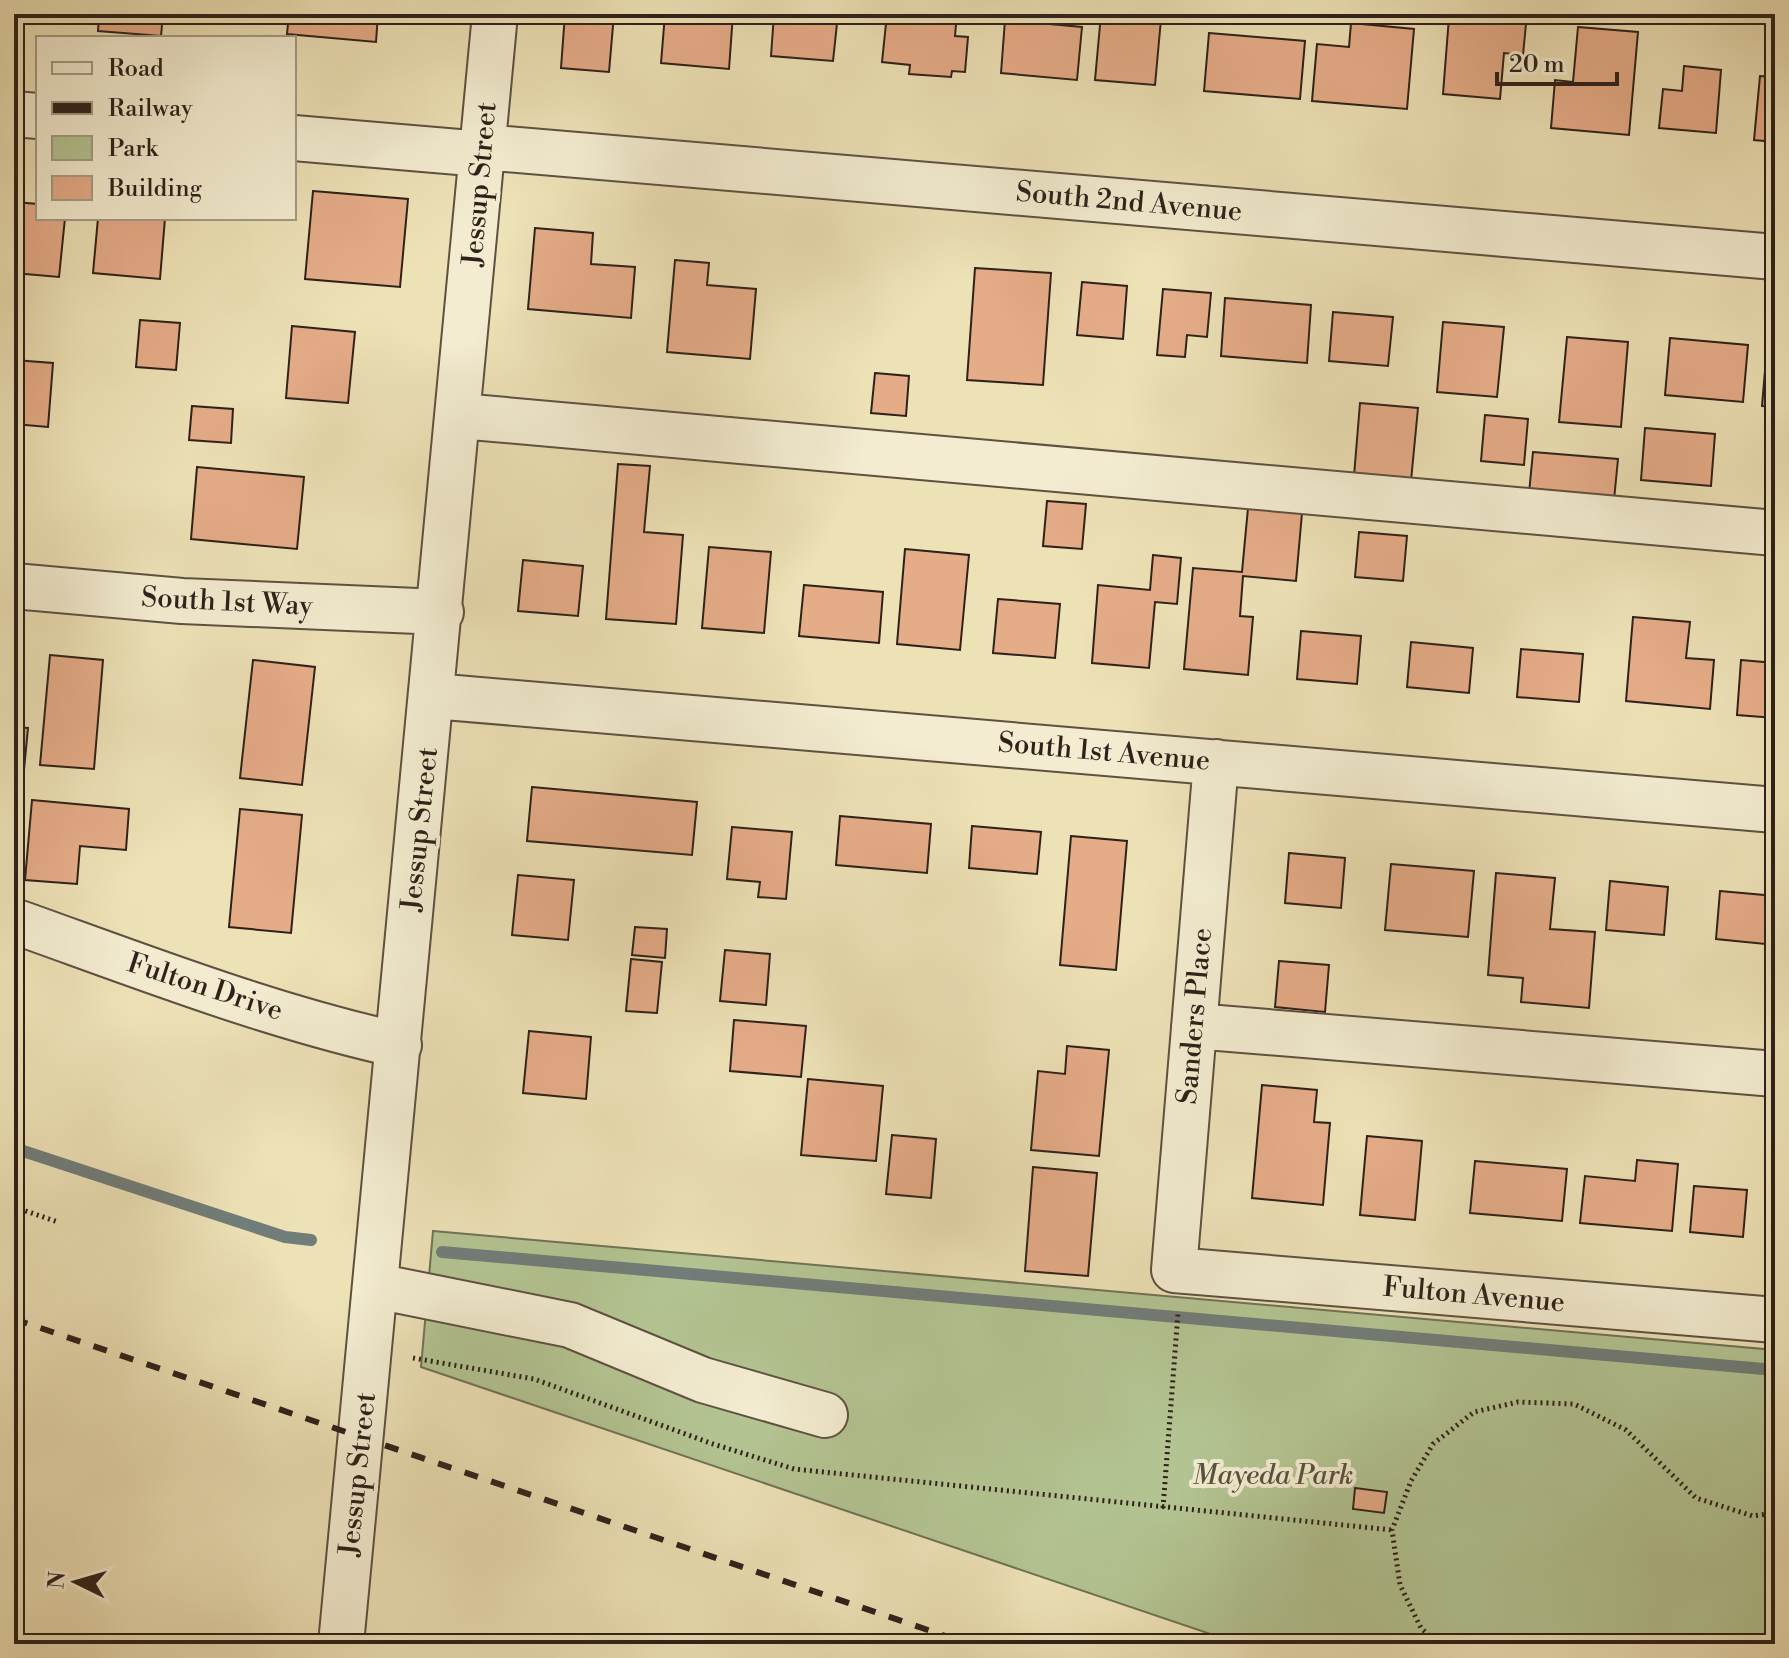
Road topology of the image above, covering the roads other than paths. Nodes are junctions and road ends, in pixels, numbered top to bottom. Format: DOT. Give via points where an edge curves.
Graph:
graph roads {
  1 [pos="495,14"];
  2 [pos="14,114"];
  3 [pos="36,116"];
  4 [pos="296,138"];
  5 [pos="483,150"];
  6 [pos="1775,257"];
  7 [pos="460,416"];
  8 [pos="1775,533"];
  9 [pos="14,586"];
  10 [pos="441,612"];
  11 [pos="433,696"];
  12 [pos="1216,762"];
  13 [pos="1775,810"];
  14 [pos="14,921"];
  15 [pos="1194,1026"];
  16 [pos="399,1045"];
  17 [pos="1775,1074"];
  18 [pos="376,1286"];
  19 [pos="1176,1289"];
  20 [pos="1775,1320"];
  21 [pos="825,1415"];
  22 [pos="341,1644"];
  1 -- 5 [label="street, Jessup Street"];
  2 -- 3 [label="street"];
  4 -- 5 [label="street, South 2nd Avenue"];
  5 -- 6 [label="street, South 2nd Avenue"];
  5 -- 7 [label="street, Jessup Street"];
  7 -- 8 [label="street"];
  7 -- 10 [label="street, Jessup Street"];
  9 -- 10 [label="street, South 1st Way" via="182,601"];
  10 -- 11 [label="street, Jessup Street"];
  11 -- 12 [label="street, South 1st Avenue"];
  11 -- 16 [label="street, Jessup Street"];
  12 -- 13 [label="street, South 1st Avenue"];
  12 -- 15 [label="street, Sanders Place"];
  14 -- 16 [label="street, Fulton Drive" via="154,971"];
  15 -- 17 [label="street"];
  15 -- 19 [label="street, Sanders Place"];
  16 -- 18 [label="street, Jessup Street"];
  18 -- 21 [label="street" via="570,1325 703,1380"];
  18 -- 22 [label="street, Jessup Street"];
  19 -- 20 [label="street, Fulton Avenue"];
}
